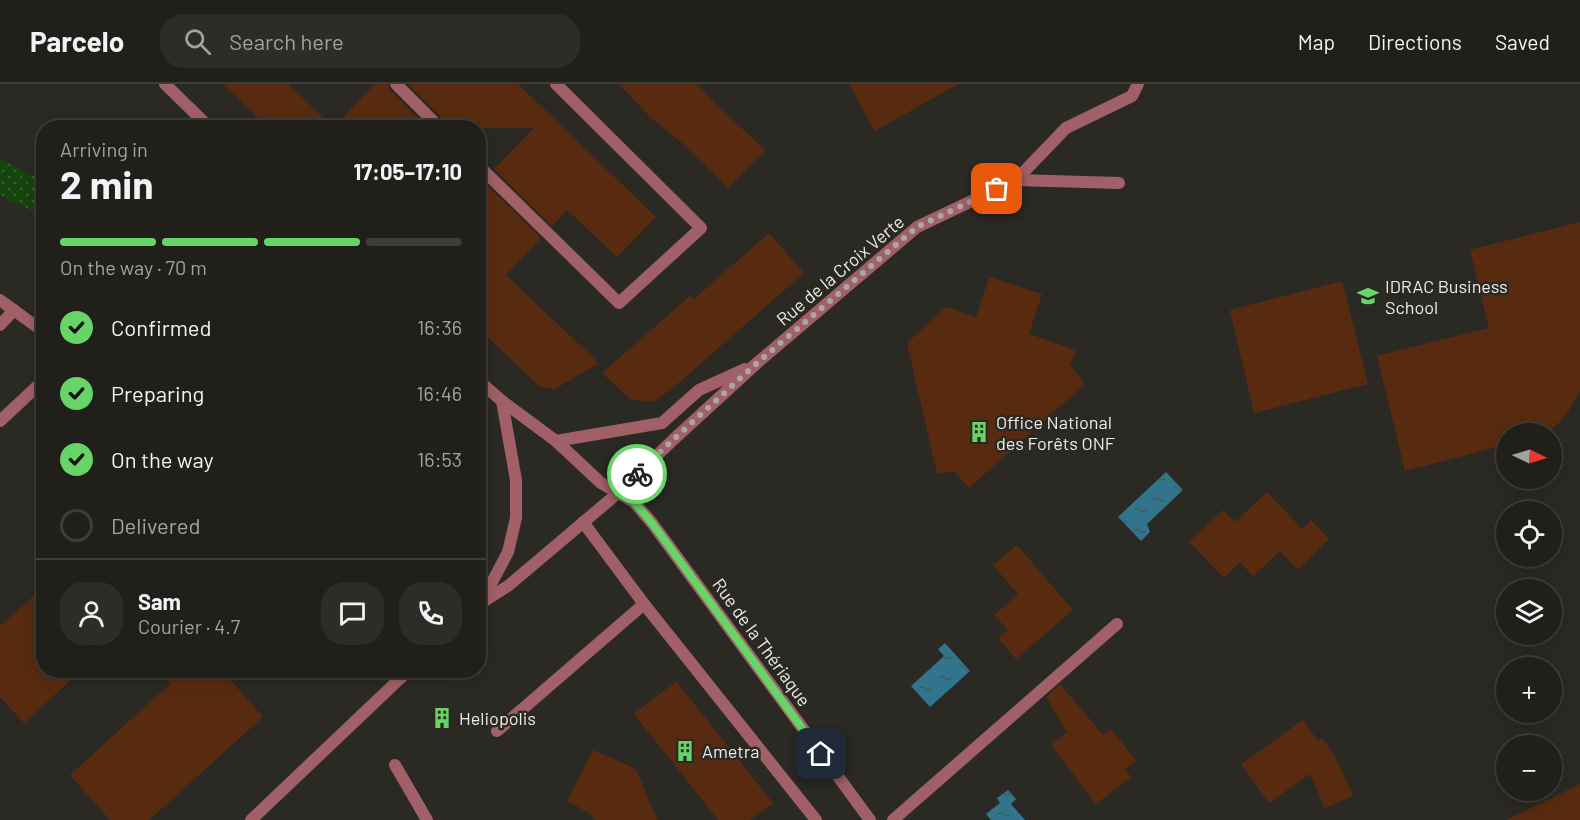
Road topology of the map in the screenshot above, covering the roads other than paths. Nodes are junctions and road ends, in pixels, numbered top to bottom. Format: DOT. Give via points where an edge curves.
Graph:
graph roads {
  1 [pos="396,84"];
  2 [pos="556,84"];
  3 [pos="1138,84"];
  4 [pos="174,87"];
  5 [pos="203,120"];
  6 [pos="432,120"];
  7 [pos="486,173"];
  8 [pos="1016,180"];
  9 [pos="1119,183"];
  10 [pos="0,300"];
  11 [pos="14,310"];
  12 [pos="0,325"];
  13 [pos="36,326"];
  14 [pos="757,363"];
  15 [pos="36,387"];
  16 [pos="486,387"];
  17 [pos="502,401"];
  18 [pos="0,421"];
  19 [pos="556,441"];
  20 [pos="618,493"];
  21 [pos="583,522"];
  22 [pos="486,592"];
  23 [pos="486,599"];
  24 [pos="644,604"];
  25 [pos="1118,624"];
  26 [pos="401,678"];
  27 [pos="497,731"];
  28 [pos="395,765"];
  29 [pos="251,820"];
  30 [pos="427,820"];
  31 [pos="816,820"];
  32 [pos="870,820"];
  33 [pos="893,820"];
  1 -- 6 [label="street"];
  2 -- 7 [label="street" via="701,228 619,303"];
  3 -- 8 [label="street" via="1132,96 1066,128"];
  4 -- 5 [label="street"];
  8 -- 9 [label="street"];
  8 -- 14 [label="street, Rue de la Croix Verte" via="917,227"];
  10 -- 11 [label="street"];
  11 -- 12 [label="street"];
  11 -- 13 [label="street"];
  14 -- 19 [label="street, Rue de la Croix Verte" via="699,390 662,423"];
  14 -- 20 [label="street, Rue de la Croix Verte"];
  15 -- 18 [label="street"];
  16 -- 17 [label="street"];
  17 -- 19 [label="street"];
  17 -- 22 [label="street, Rue de la Croix Verte" via="516,480 516,518 508,552"];
  19 -- 20 [label="street" via="601,483"];
  20 -- 21 [label="street, Rue de la Croix Verte"];
  20 -- 32 [label="street, Rue de la Thériaque" via="634,502 652,523"];
  21 -- 23 [label="street, Rue de la Croix Verte" via="508,586"];
  21 -- 24 [label="street"];
  24 -- 27 [label="street"];
  24 -- 31 [label="street"];
  25 -- 33 [label="street"];
  26 -- 29 [label="street"];
  28 -- 30 [label="street"];
}
